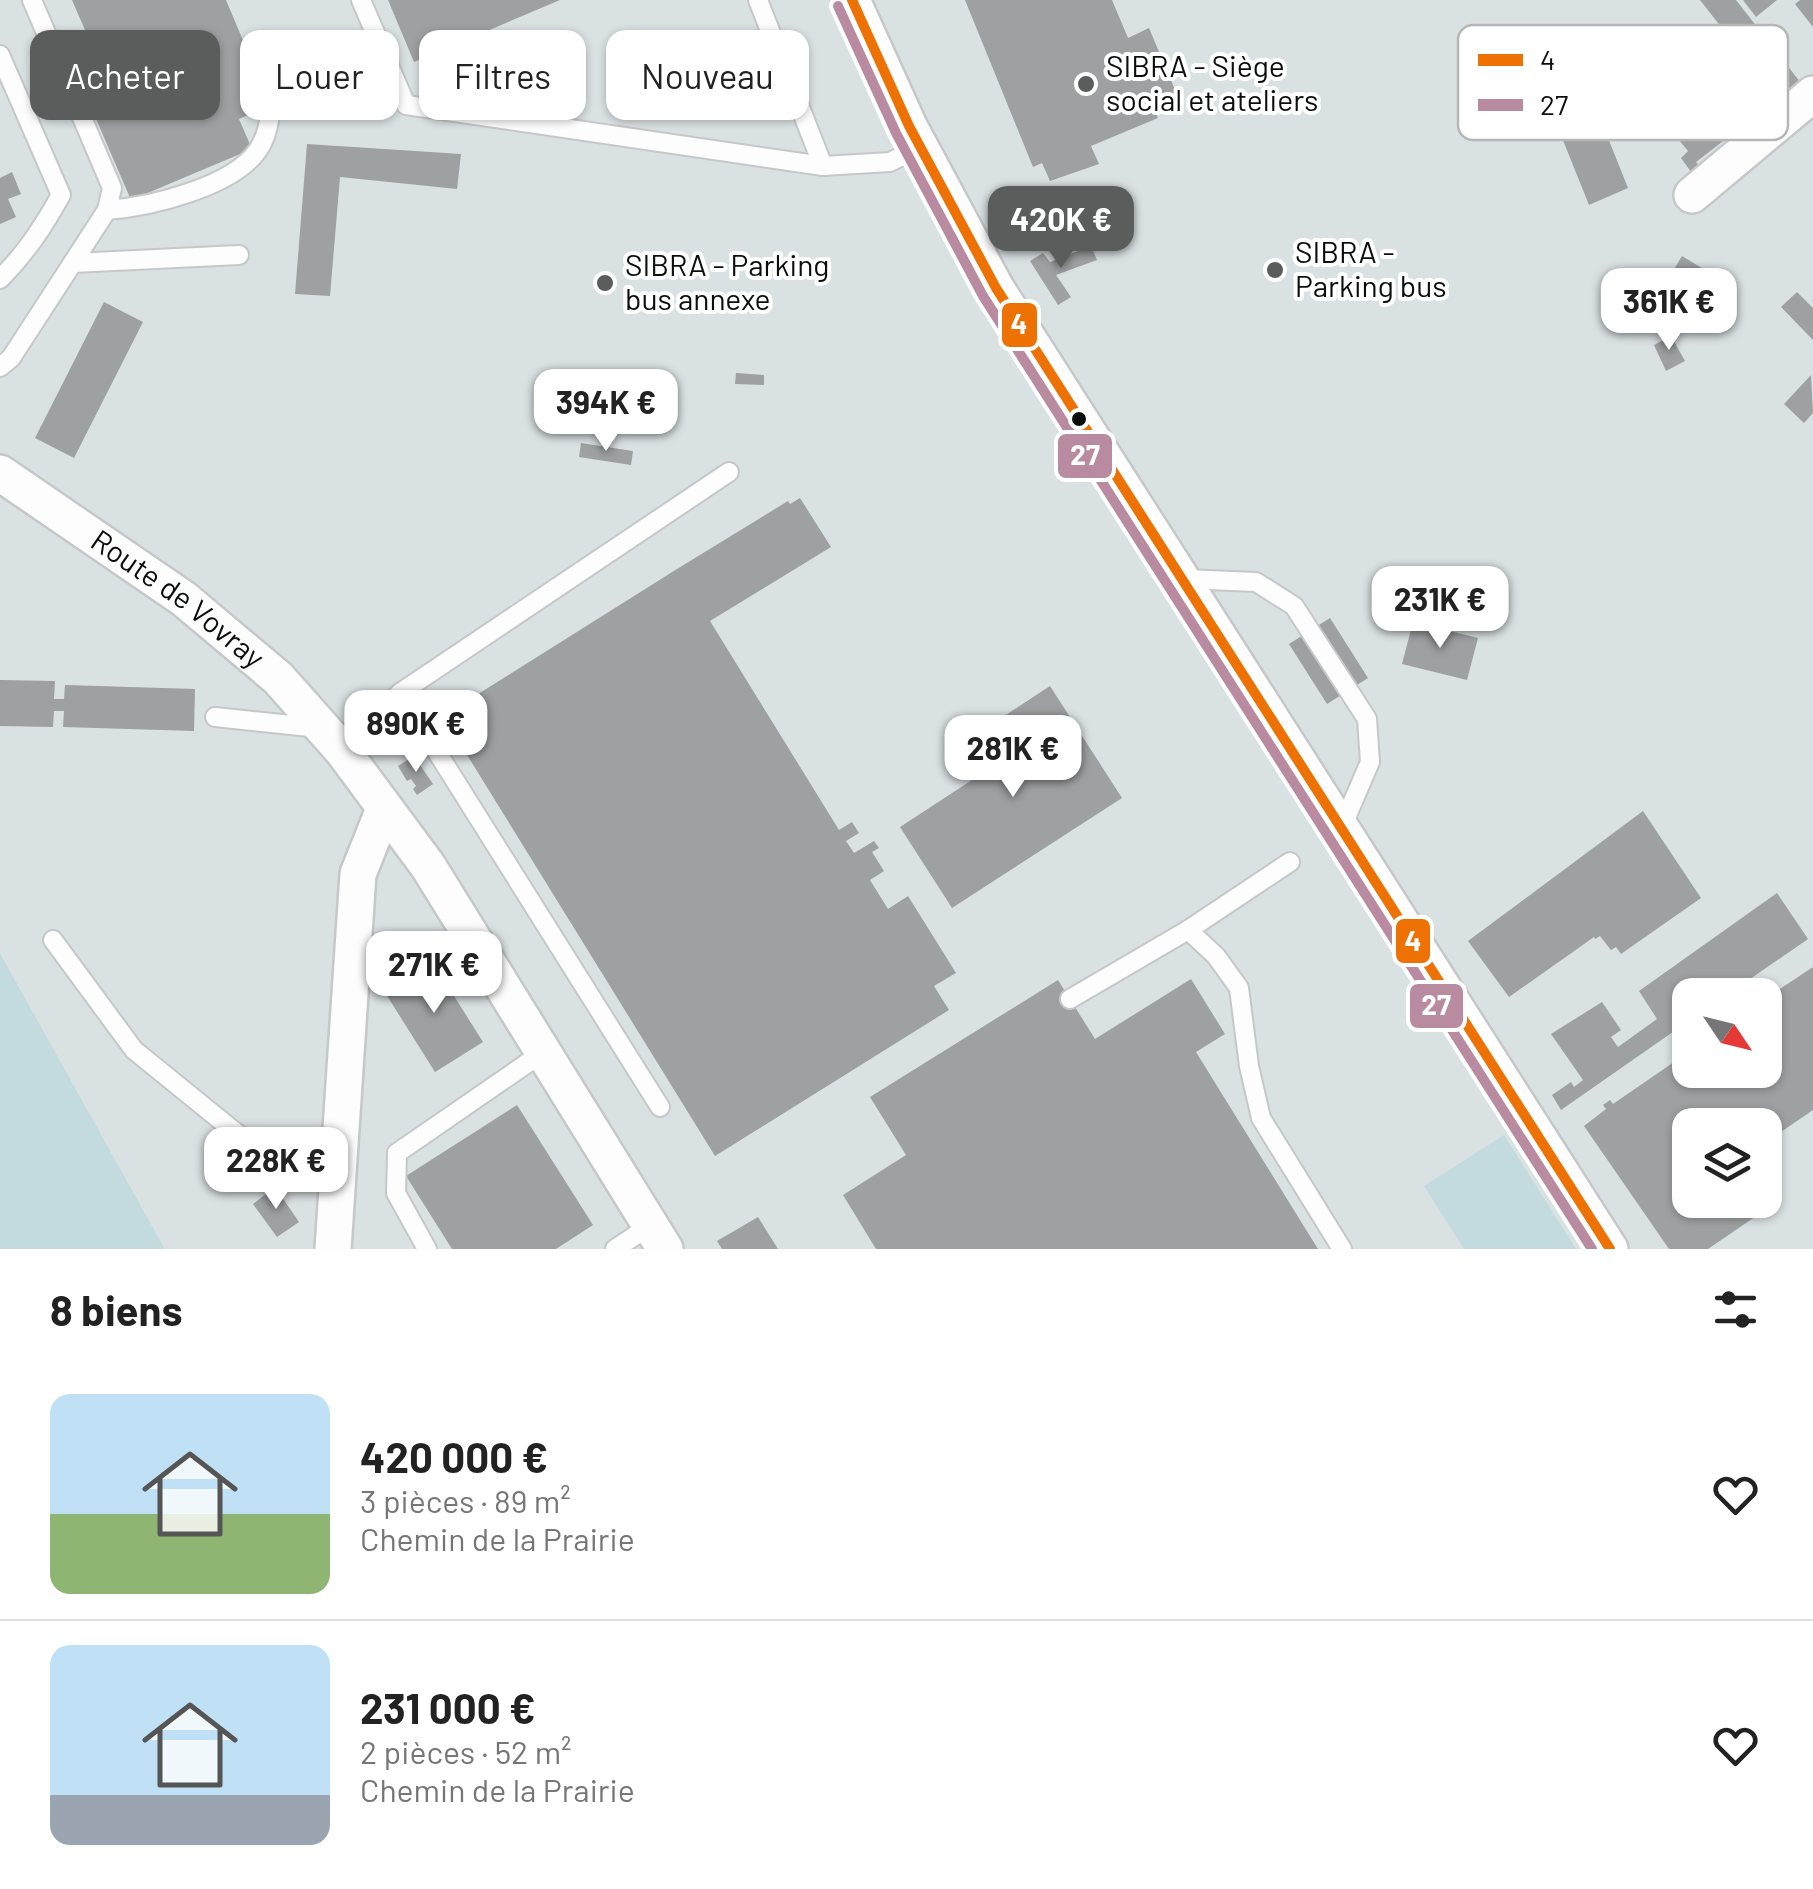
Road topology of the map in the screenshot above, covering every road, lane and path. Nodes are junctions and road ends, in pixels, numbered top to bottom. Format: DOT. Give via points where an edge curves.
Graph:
graph roads {
  1 [pos="32,0"];
  2 [pos="361,0"];
  3 [pos="758,0"];
  4 [pos="852,0"];
  5 [pos="0,54"];
  6 [pos="1813,94"];
  7 [pos="1788,115"];
  8 [pos="269,120"];
  9 [pos="1758,140"];
  10 [pos="920,147"];
  11 [pos="823,166"];
  12 [pos="1692,195"];
  13 [pos="107,210"];
  14 [pos="239,255"];
  15 [pos="73,263"];
  16 [pos="0,279"];
  17 [pos="0,367"];
  18 [pos="729,472"];
  19 [pos="0,473"];
  20 [pos="1184,579"];
  21 [pos="400,693"];
  22 [pos="215,717"];
  23 [pos="332,739"];
  24 [pos="384,809"];
  25 [pos="1342,828"];
  26 [pos="1290,862"];
  27 [pos="1188,930"];
  28 [pos="53,940"];
  29 [pos="1070,998"];
  30 [pos="542,1053"];
  31 [pos="660,1106"];
  32 [pos="339,1159"];
  33 [pos="658,1237"];
  34 [pos="333,1249"];
  35 [pos="427,1249"];
  36 [pos="615,1249"];
  37 [pos="1342,1249"];
  38 [pos="1610,1249"];
  1 -- 13 [label="lane" via="112,188"];
  2 -- 11 [label="lane" via="406,105"];
  3 -- 11 [label="lane"];
  4 -- 10 [label="street"];
  5 -- 16 [label="lane" via="60,195 23,256"];
  6 -- 7 [label="street"];
  8 -- 13 [label="lane" via="260,149 209,185 141,208"];
  9 -- 12 [label="street"];
  10 -- 11 [label="lane" via="890,162"];
  10 -- 20 [label="street" via="996,288"];
  13 -- 15 [label="lane"];
  14 -- 15 [label="lane"];
  15 -- 17 [label="lane"];
  18 -- 21 [label="lane"];
  19 -- 23 [label="street, Route de Vovray" via="184,600 278,678"];
  20 -- 25 [label="street"];
  20 -- 25 [label="lane" via="1256,582 1294,606 1367,719 1370,762"];
  21 -- 23 [label="lane"];
  21 -- 31 [label="lane"];
  22 -- 23 [label="lane"];
  23 -- 24 [label="street, Route de Vovray"];
  24 -- 30 [label="street, Route de Vovray" via="428,866"];
  24 -- 32 [label="street" via="358,874"];
  25 -- 38 [label="street"];
  26 -- 27 [label="lane"];
  27 -- 29 [label="lane"];
  27 -- 37 [label="lane" via="1239,988 1261,1118"];
  28 -- 32 [label="lane" via="134,1050 245,1140 292,1162"];
  30 -- 33 [label="street, Route de Vovray"];
  30 -- 35 [label="lane" via="397,1153 396,1193"];
  32 -- 34 [label="street"];
  33 -- 36 [label="lane"];
}
